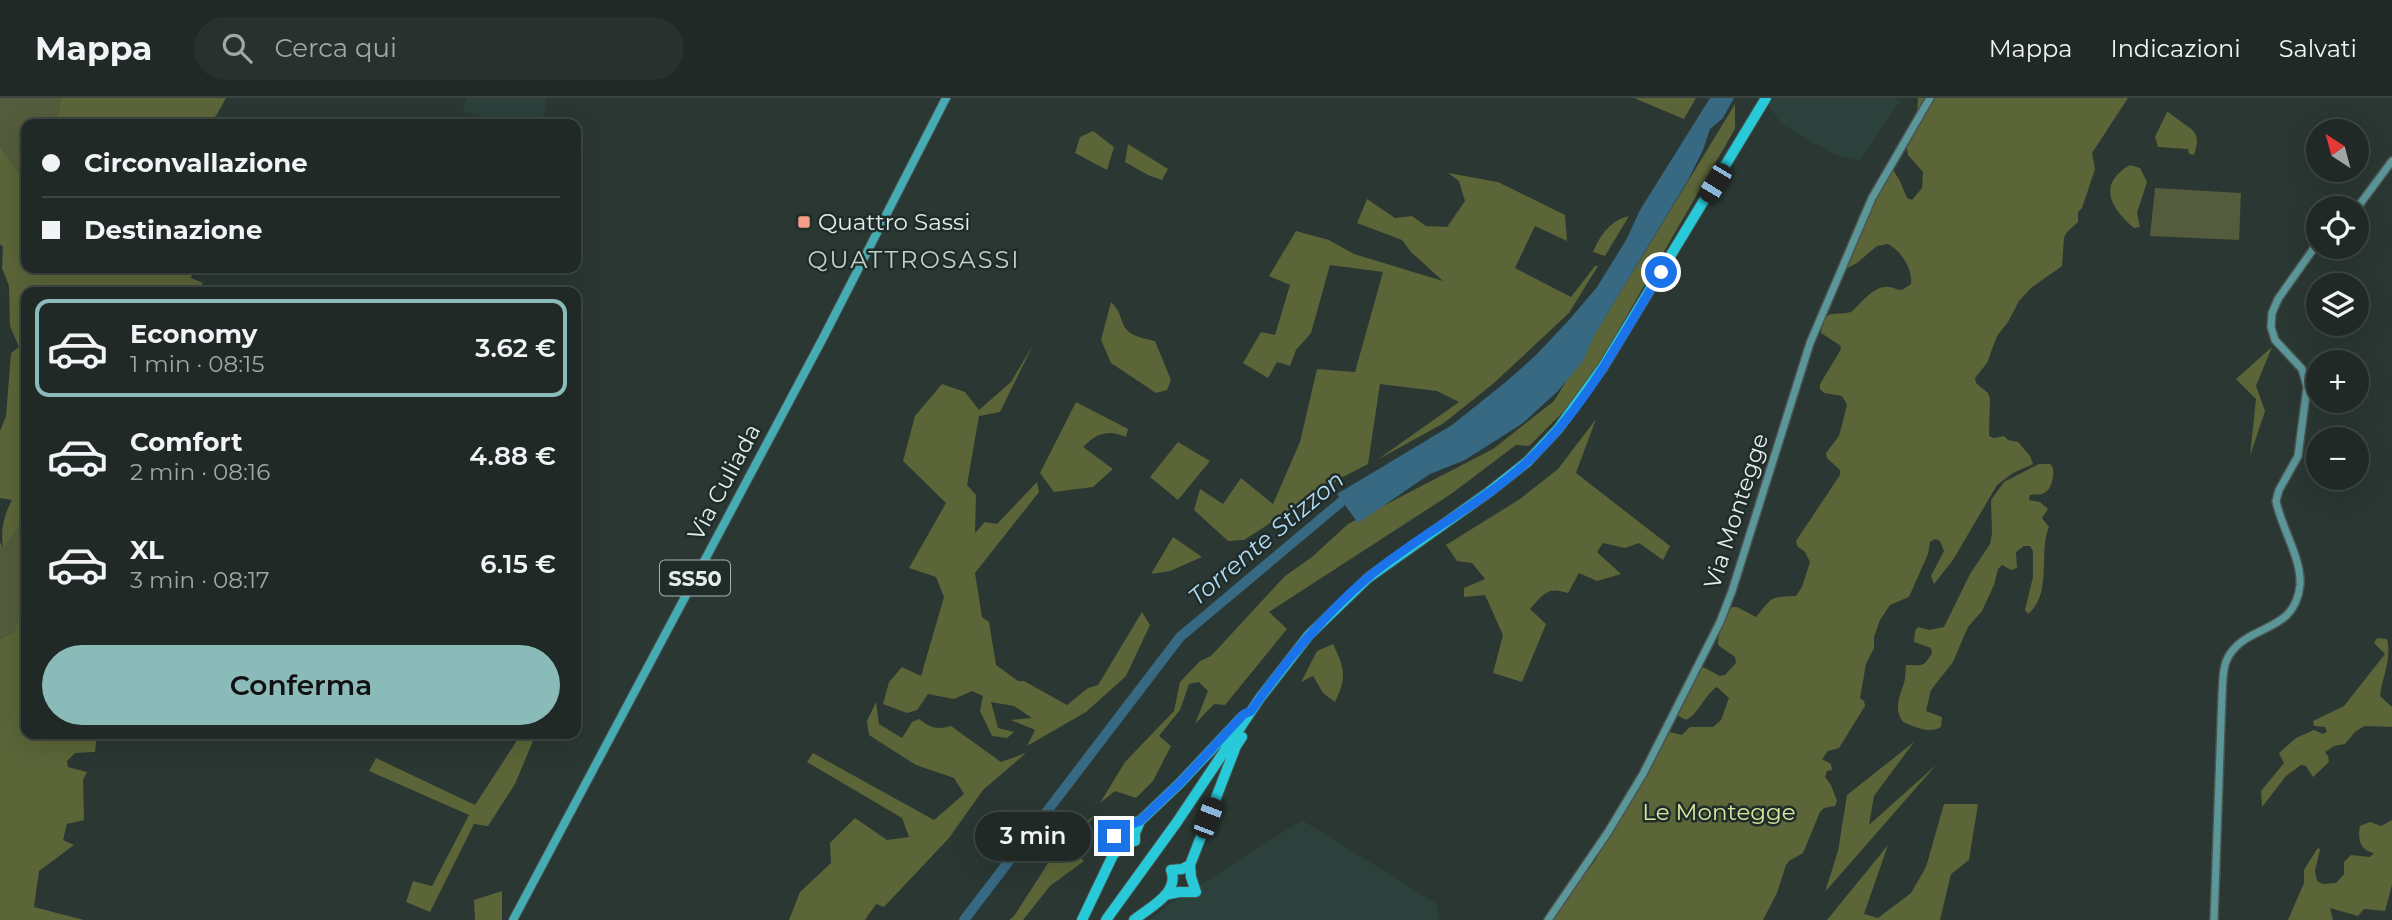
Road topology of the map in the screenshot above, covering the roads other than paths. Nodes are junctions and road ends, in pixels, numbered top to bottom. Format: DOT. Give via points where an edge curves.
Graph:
graph roads {
  1 [pos="946,98"];
  2 [pos="1766,98"];
  3 [pos="1930,98"];
  4 [pos="2392,161"];
  5 [pos="2366,196"];
  6 [pos="2306,259"];
  7 [pos="1251,711"];
  8 [pos="1140,821"];
  9 [pos="1112,855"];
  10 [pos="1190,865"];
  11 [pos="1165,895"];
  12 [pos="513,920"];
  13 [pos="1082,920"];
  14 [pos="1106,920"];
  15 [pos="1134,920"];
  16 [pos="1548,920"];
  17 [pos="2214,920"];
  1 -- 12 [label="main road, Via Culiada / SS50"];
  2 -- 7 [label="highway" via="1603,367 1558,429 1489,492 1367,578 1309,635"];
  3 -- 16 [label="street, Via Montegge" via="1872,198 1811,343 1720,622 1643,774"];
  4 -- 5 [label="street"];
  6 -- 17 [label="street" via="2278,299 2271,327 2275,340 2302,369 2307,387 2298,456 2276,501 2300,585 2294,606 2283,620 2244,640 2225,663"];
  7 -- 8 [label="highway"];
  7 -- 10 [label="highway" via="1252,722 1236,746"];
  7 -- 14 [label="highway"];
  8 -- 9 [label="highway" via="1135,841"];
  8 -- 9 [label="highway" via="1118,829"];
  9 -- 13 [label="highway"];
  10 -- 11 [label="highway" via="1171,870 1173,885"];
  10 -- 11 [label="highway" via="1196,892"];
  11 -- 15 [label="highway"];
}
